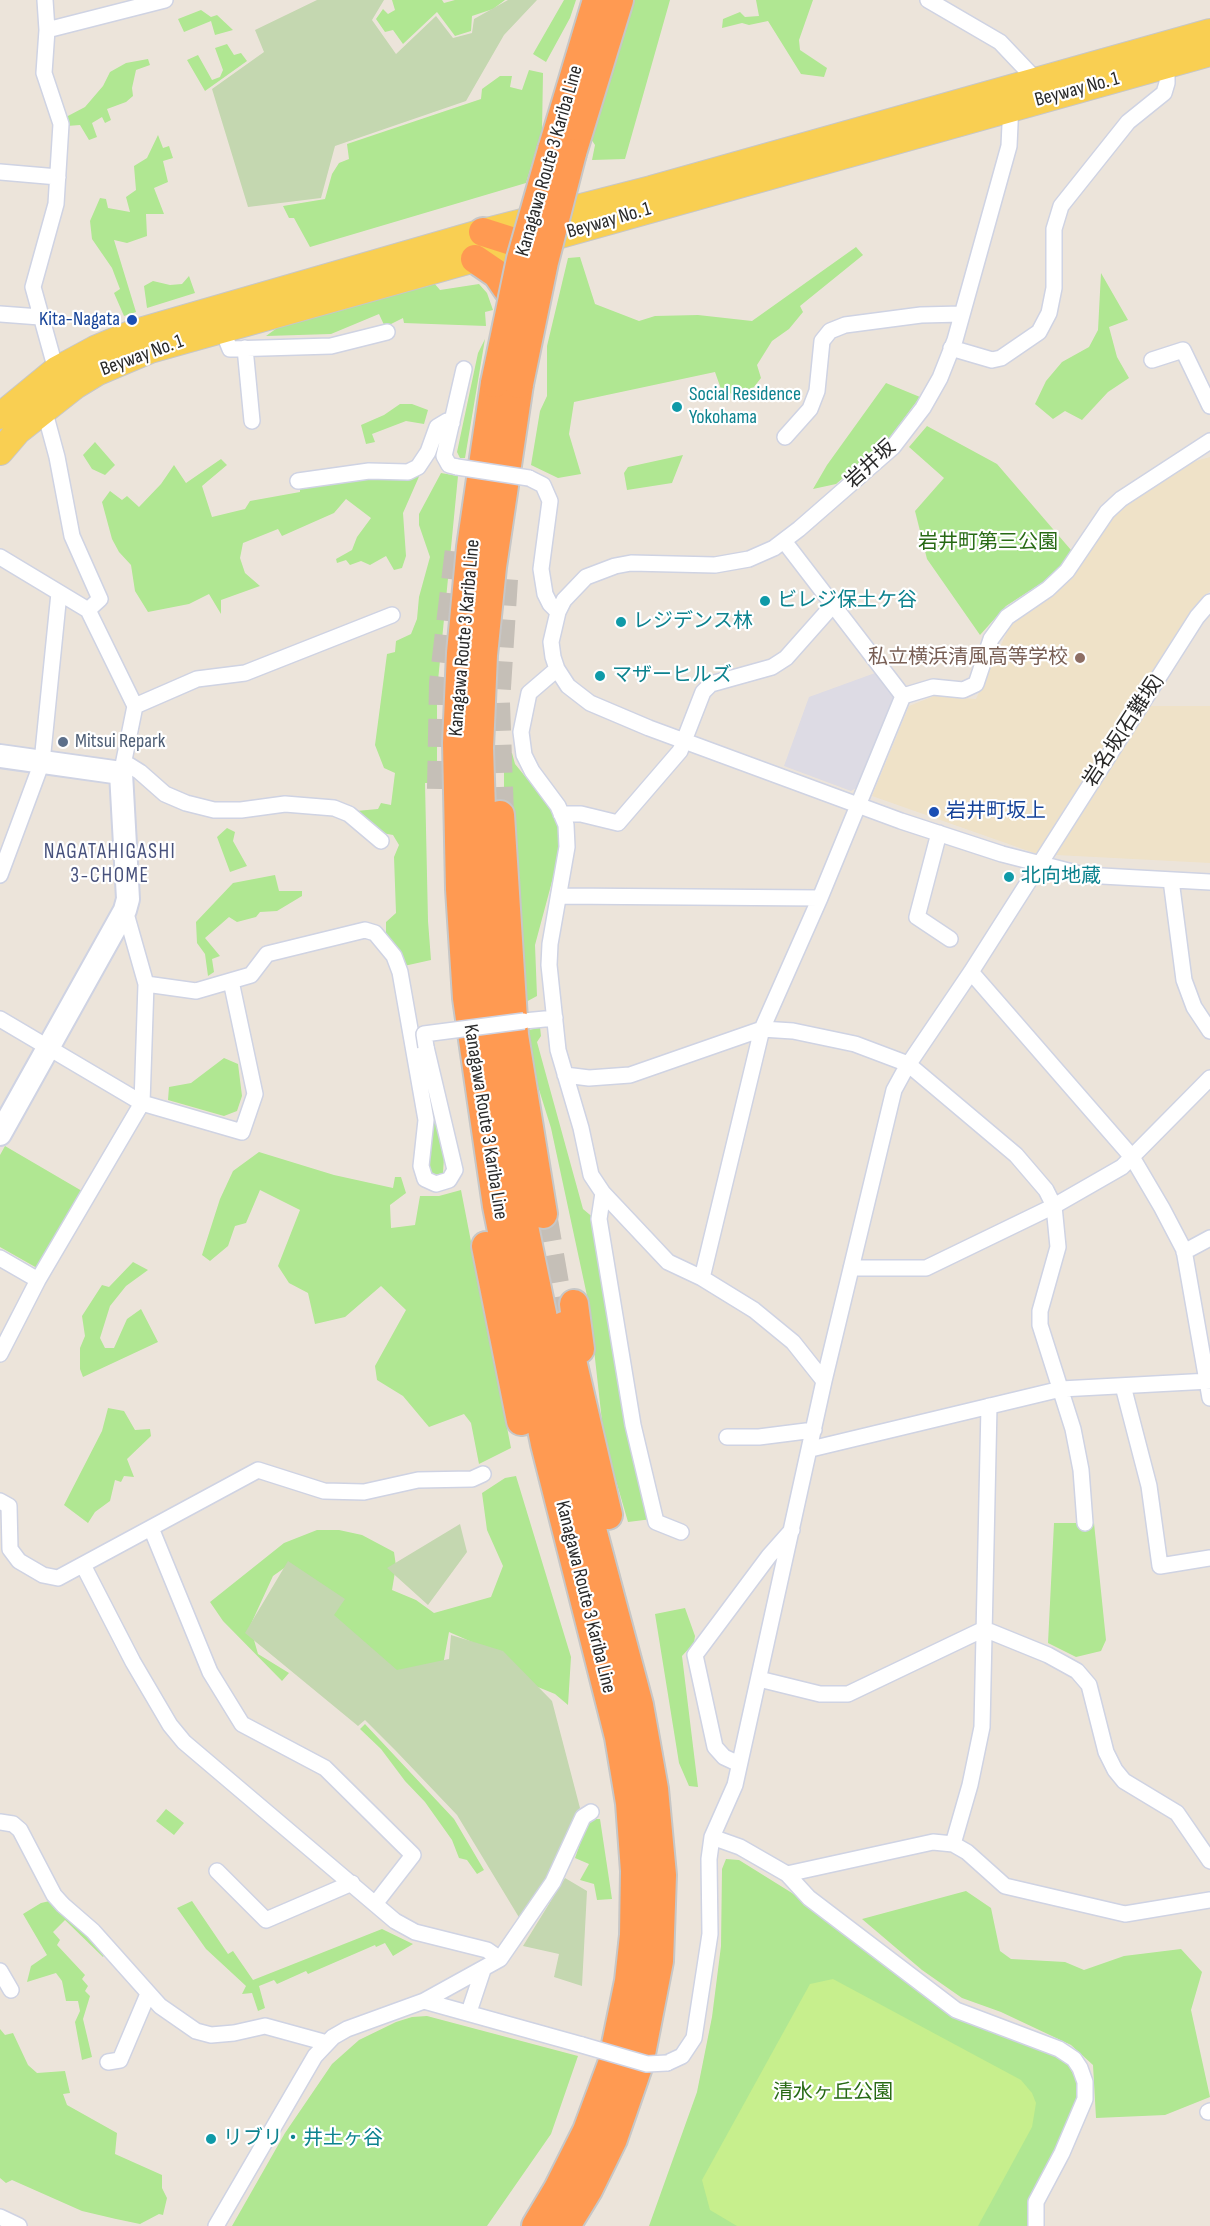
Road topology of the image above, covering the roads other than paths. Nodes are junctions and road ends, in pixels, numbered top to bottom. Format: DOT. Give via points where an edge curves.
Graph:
graph roads {
  1 [pos="45,0"];
  2 [pos="165,0"];
  3 [pos="597,0"];
  4 [pos="619,0"];
  5 [pos="928,0"];
  6 [pos="47,30"];
  7 [pos="1210,32"];
  8 [pos="1210,53"];
  9 [pos="1167,54"];
  10 [pos="1037,81"];
  11 [pos="1011,98"];
  12 [pos="562,152"];
  13 [pos="0,172"];
  14 [pos="58,177"];
  15 [pos="557,223"];
  16 [pos="479,245"];
  17 [pos="527,246"];
  18 [pos="545,269"];
  19 [pos="508,290"];
  20 [pos="0,314"];
  21 [pos="962,314"];
  22 [pos="40,317"];
  23 [pos="222,329"];
  24 [pos="387,332"];
  25 [pos="500,334"];
  26 [pos="533,342"];
  27 [pos="245,348"];
  28 [pos="951,348"];
  29 [pos="1152,360"];
  30 [pos="464,369"];
  31 [pos="56,370"];
  32 [pos="1210,406"];
  33 [pos="44,409"];
  34 [pos="0,416"];
  35 [pos="252,421"];
  36 [pos="452,423"];
  37 [pos="785,437"];
  38 [pos="1210,441"];
  39 [pos="0,452"];
  40 [pos="298,482"];
  41 [pos="784,541"];
  42 [pos="0,557"];
  43 [pos="59,593"];
  44 [pos="1210,602"];
  45 [pos="833,606"];
  46 [pos="88,610"];
  47 [pos="558,612"];
  48 [pos="392,615"];
  49 [pos="555,663"];
  50 [pos="903,696"];
  51 [pos="135,706"];
  52 [pos="685,741"];
  53 [pos="0,756"];
  54 [pos="42,762"];
  55 [pos="122,768"];
  56 [pos="441,789"];
  57 [pos="857,804"];
  58 [pos="561,814"];
  59 [pos="500,815"];
  60 [pos="939,833"];
  61 [pos="381,841"];
  62 [pos="1040,862"];
  63 [pos="0,875"];
  64 [pos="1171,880"];
  65 [pos="1210,882"];
  66 [pos="560,896"];
  67 [pos="820,898"];
  68 [pos="125,910"];
  69 [pos="950,939"];
  70 [pos="971,972"];
  71 [pos="231,981"];
  72 [pos="146,984"];
  73 [pos="555,1017"];
  74 [pos="0,1019"];
  75 [pos="762,1029"];
  76 [pos="1210,1031"];
  77 [pos="47,1046"];
  78 [pos="908,1064"];
  79 [pos="564,1075"];
  80 [pos="1210,1078"];
  81 [pos="142,1103"];
  82 [pos="0,1134"];
  83 [pos="1132,1157"];
  84 [pos="603,1192"];
  85 [pos="1054,1206"];
  86 [pos="550,1213"];
  87 [pos="1210,1238"];
  88 [pos="1184,1252"];
  89 [pos="0,1258"];
  90 [pos="851,1268"];
  91 [pos="702,1278"];
  92 [pos="38,1280"];
  93 [pos="540,1317"];
  94 [pos="0,1354"];
  95 [pos="824,1381"];
  96 [pos="1209,1381"];
  97 [pos="1123,1386"];
  98 [pos="1061,1389"];
  99 [pos="1210,1398"];
  100 [pos="989,1406"];
  101 [pos="814,1430"];
  102 [pos="727,1437"];
  103 [pos="811,1449"];
  104 [pos="483,1474"];
  105 [pos="0,1501"];
  106 [pos="1084,1523"];
  107 [pos="579,1525"];
  108 [pos="151,1528"];
  109 [pos="792,1530"];
  110 [pos="681,1532"];
  111 [pos="1210,1558"];
  112 [pos="83,1565"];
  113 [pos="984,1629"];
  114 [pos="759,1679"];
  115 [pos="739,1764"];
  116 [pos="591,1812"];
  117 [pos="0,1822"];
  118 [pos="712,1838"];
  119 [pos="953,1844"];
  120 [pos="1210,1861"];
  121 [pos="217,1871"];
  122 [pos="787,1874"];
  123 [pos="352,1883"];
  124 [pos="1210,1900"];
  125 [pos="375,1904"];
  126 [pos="500,1959"];
  127 [pos="483,1970"];
  128 [pos="0,1971"];
  129 [pos="11,1990"];
  130 [pos="148,1994"];
  131 [pos="424,2001"];
  132 [pos="469,2012"];
  133 [pos="327,2043"];
  134 [pos="108,2062"];
  135 [pos="0,2217"];
  136 [pos="19,2226"];
  137 [pos="216,2226"];
  138 [pos="536,2226"];
  139 [pos="566,2226"];
  140 [pos="1036,2226"];
  1 -- 6 [label="street"];
  2 -- 6 [label="street"];
  3 -- 12 [label="highway, Kanagawa Route 3 Kariba Line"];
  4 -- 12 [label="highway, Kanagawa Route 3 Kariba Line"];
  5 -- 10 [label="street" via="1000,42"];
  6 -- 14 [label="street" via="44,73 62,124"];
  7 -- 9 [label="main road"];
  8 -- 9 [label="main road, Beyway No. 1"];
  9 -- 10 [label="main road"];
  9 -- 11 [label="main road, Beyway No. 1"];
  9 -- 28 [label="street" via="1164,93 1128,122 1061,206 1054,230 1050,313 1039,332 992,360"];
  10 -- 11 [label="main road"];
  11 -- 15 [label="main road, Beyway No. 1"];
  11 -- 21 [label="street, 岩井坂" via="1009,146"];
  12 -- 93 [label="highway, Kanagawa Route 3 Kariba Line, bridge" via="544,262 507,384 483,654 479,748 485,937 504,1113"];
  13 -- 14 [label="street"];
  14 -- 22 [label="street" via="56,204 33,287"];
  15 -- 16 [label="main road, Beyway No. 1"];
  15 -- 17 [label="highway"];
  15 -- 18 [label="highway"];
  16 -- 17 [label="highway"];
  16 -- 19 [label="highway"];
  16 -- 23 [label="main road, Beyway No. 1"];
  16 -- 31 [label="main road, Beyway No. 1" via="133,333"];
  17 -- 18 [label="highway"];
  17 -- 19 [label="highway"];
  18 -- 26 [label="highway"];
  19 -- 25 [label="highway"];
  20 -- 22 [label="street"];
  21 -- 28 [label="street, 岩井坂"];
  21 -- 37 [label="street" via="921,315 845,325 830,331 822,341 817,391 810,409"];
  22 -- 31 [label="street"];
  23 -- 27 [label="street" via="230,349"];
  23 -- 33 [label="main road, Beyway No. 1" via="120,362 75,386"];
  24 -- 27 [label="street" via="331,346"];
  27 -- 35 [label="street"];
  28 -- 41 [label="street, 岩井坂" via="929,398 893,447"];
  29 -- 32 [label="street" via="1183,350"];
  30 -- 36 [label="street"];
  31 -- 34 [label="main road, Beyway No. 1"];
  33 -- 39 [label="main road, Beyway No. 1"];
  33 -- 46 [label="street" via="72,536 100,599"];
  36 -- 40 [label="street" via="447,421 437,427 428,452 418,467 408,472 369,471"];
  36 -- 47 [label="street, bridge" via="444,456 448,465 529,478 543,485 550,501 541,569 545,594"];
  38 -- 50 [label="street" via="1107,512 1067,571 1007,617 991,639 976,684 963,690 933,687"];
  41 -- 45 [label="street"];
  41 -- 47 [label="street, 岩井坂" via="749,559 715,565 615,566 586,577"];
  42 -- 43 [label="street"];
  43 -- 46 [label="street"];
  43 -- 54 [label="street"];
  44 -- 62 [label="street, 岩名坂(石難坂)"];
  45 -- 50 [label="street"];
  45 -- 52 [label="street" via="786,658 771,667 711,684 703,692"];
  46 -- 51 [label="street"];
  47 -- 49 [label="street, 岩井坂" via="551,642"];
  48 -- 51 [label="street" via="245,673 197,679"];
  49 -- 52 [label="street" via="568,686 590,703"];
  49 -- 58 [label="street" via="529,693 521,732 524,755"];
  50 -- 57 [label="street"];
  51 -- 55 [label="street"];
  52 -- 57 [label="street"];
  52 -- 58 [label="street" via="618,823 581,814"];
  53 -- 54 [label="street"];
  54 -- 55 [label="street"];
  54 -- 63 [label="street"];
  55 -- 61 [label="street" via="140,772 165,794 214,810 285,804 334,808 349,814"];
  55 -- 68 [label="street" via="128,891"];
  56 -- 93 [label="highway" via="445,948 472,1168"];
  57 -- 60 [label="street"];
  57 -- 67 [label="street"];
  58 -- 66 [label="street" via="567,847"];
  59 -- 86 [label="highway" via="514,1035"];
  60 -- 62 [label="street"];
  60 -- 69 [label="street" via="917,917"];
  62 -- 64 [label="street" via="1084,874"];
  62 -- 70 [label="street, 岩名坂(石難坂)"];
  64 -- 65 [label="street"];
  64 -- 76 [label="street" via="1184,980 1194,1007"];
  66 -- 67 [label="street"];
  66 -- 73 [label="street" via="550,944"];
  67 -- 75 [label="street"];
  68 -- 72 [label="street"];
  68 -- 77 [label="street"];
  70 -- 78 [label="street, 岩名坂(石難坂)"];
  70 -- 83 [label="street"];
  71 -- 72 [label="street" via="196,991"];
  71 -- 73 [label="street, bridge" via="251,975 267,954 365,930 384,941 400,972 422,1086 426,1120 421,1166 425,1179 436,1184 449,1180 455,1170 424,1034"];
  71 -- 81 [label="street" via="255,1094 242,1132"];
  72 -- 81 [label="street"];
  73 -- 79 [label="street"];
  74 -- 77 [label="street"];
  75 -- 78 [label="street" via="830,1038"];
  75 -- 79 [label="street" via="630,1075"];
  75 -- 91 [label="street"];
  77 -- 81 [label="street"];
  77 -- 82 [label="street"];
  78 -- 85 [label="street" via="1016,1155 1046,1190"];
  78 -- 90 [label="street, 岩名坂(石難坂)" via="894,1090"];
  79 -- 84 [label="street" via="591,1175"];
  80 -- 83 [label="street"];
  81 -- 92 [label="street"];
  83 -- 85 [label="street" via="1122,1167"];
  83 -- 88 [label="street"];
  84 -- 91 [label="street" via="668,1262"];
  84 -- 110 [label="street" via="599,1219 633,1425 656,1522"];
  85 -- 90 [label="street" via="926,1268"];
  85 -- 98 [label="street" via="1058,1247 1040,1311 1040,1325"];
  87 -- 88 [label="street"];
  88 -- 96 [label="street"];
  89 -- 92 [label="street"];
  90 -- 95 [label="street, 岩名坂(石難坂)"];
  91 -- 95 [label="street" via="754,1310 794,1342"];
  92 -- 94 [label="street"];
  93 -- 107 [label="highway, Kanagawa Route 3 Kariba Line" via="545,1444"];
  93 -- 107 [label="highway" via="589,1434"];
  95 -- 101 [label="street, 岩名坂(石難坂)"];
  96 -- 97 [label="street"];
  96 -- 99 [label="street"];
  97 -- 98 [label="street"];
  97 -- 111 [label="street" via="1149,1486 1160,1566"];
  98 -- 100 [label="street"];
  98 -- 106 [label="street" via="1081,1470"];
  100 -- 103 [label="street"];
  100 -- 113 [label="street"];
  101 -- 102 [label="street"];
  101 -- 103 [label="street, 岩名坂(石難坂)"];
  103 -- 109 [label="street, 岩名坂(石難坂)"];
  104 -- 108 [label="street" via="472,1479 418,1480 364,1492 324,1491 258,1470"];
  105 -- 112 [label="street" via="9,1506 10,1549 19,1561 58,1578"];
  107 -- 138 [label="highway, Kanagawa Route 3 Kariba Line" via="630,1803 635,1904 629,1981 612,2064 591,2122"];
  107 -- 139 [label="highway, Kanagawa Route 3 Kariba Line" via="639,1705 660,1833 662,1918 659,1961 642,2053 613,2139"];
  108 -- 112 [label="street"];
  108 -- 125 [label="street" via="210,1672 242,1724 325,1768 414,1855"];
  109 -- 114 [label="street, 岩名坂(石難坂)"];
  109 -- 115 [label="street" via="695,1655 715,1747"];
  112 -- 123 [label="street" via="170,1725 219,1774"];
  113 -- 114 [label="street" via="848,1694 820,1694"];
  113 -- 119 [label="street" via="982,1727"];
  113 -- 120 [label="street" via="1063,1661 1077,1671 1089,1685 1106,1752 1115,1770 1124,1781 1177,1813"];
  114 -- 115 [label="street, 岩名坂(石難坂)"];
  115 -- 118 [label="street, 岩名坂(石難坂)" via="735,1785"];
  116 -- 126 [label="street" via="583,1817 554,1882"];
  117 -- 130 [label="street" via="20,1830 54,1895 93,1931"];
  118 -- 122 [label="street" via="740,1847"];
  118 -- 132 [label="street, 岩名坂(石難坂), bridge" via="710,1934 694,2038 682,2056 668,2063 647,2064"];
  119 -- 122 [label="street" via="933,1842"];
  119 -- 124 [label="street" via="1005,1886 1036,1895 1125,1914"];
  121 -- 123 [label="street" via="266,1920"];
  122 -- 140 [label="street" via="809,1898 957,2010 1059,2049 1074,2059 1080,2068 1085,2099 1036,2202"];
  123 -- 125 [label="street"];
  125 -- 126 [label="street" via="415,1932 487,1950"];
  126 -- 127 [label="street"];
  127 -- 131 [label="street"];
  127 -- 132 [label="street"];
  128 -- 129 [label="street"];
  130 -- 133 [label="street" via="196,2031 211,2035 265,2026"];
  130 -- 134 [label="street" via="120,2060"];
  131 -- 132 [label="street"];
  131 -- 133 [label="street" via="347,2029"];
  133 -- 137 [label="street" via="305,2072"];
  135 -- 136 [label="street"];
}
